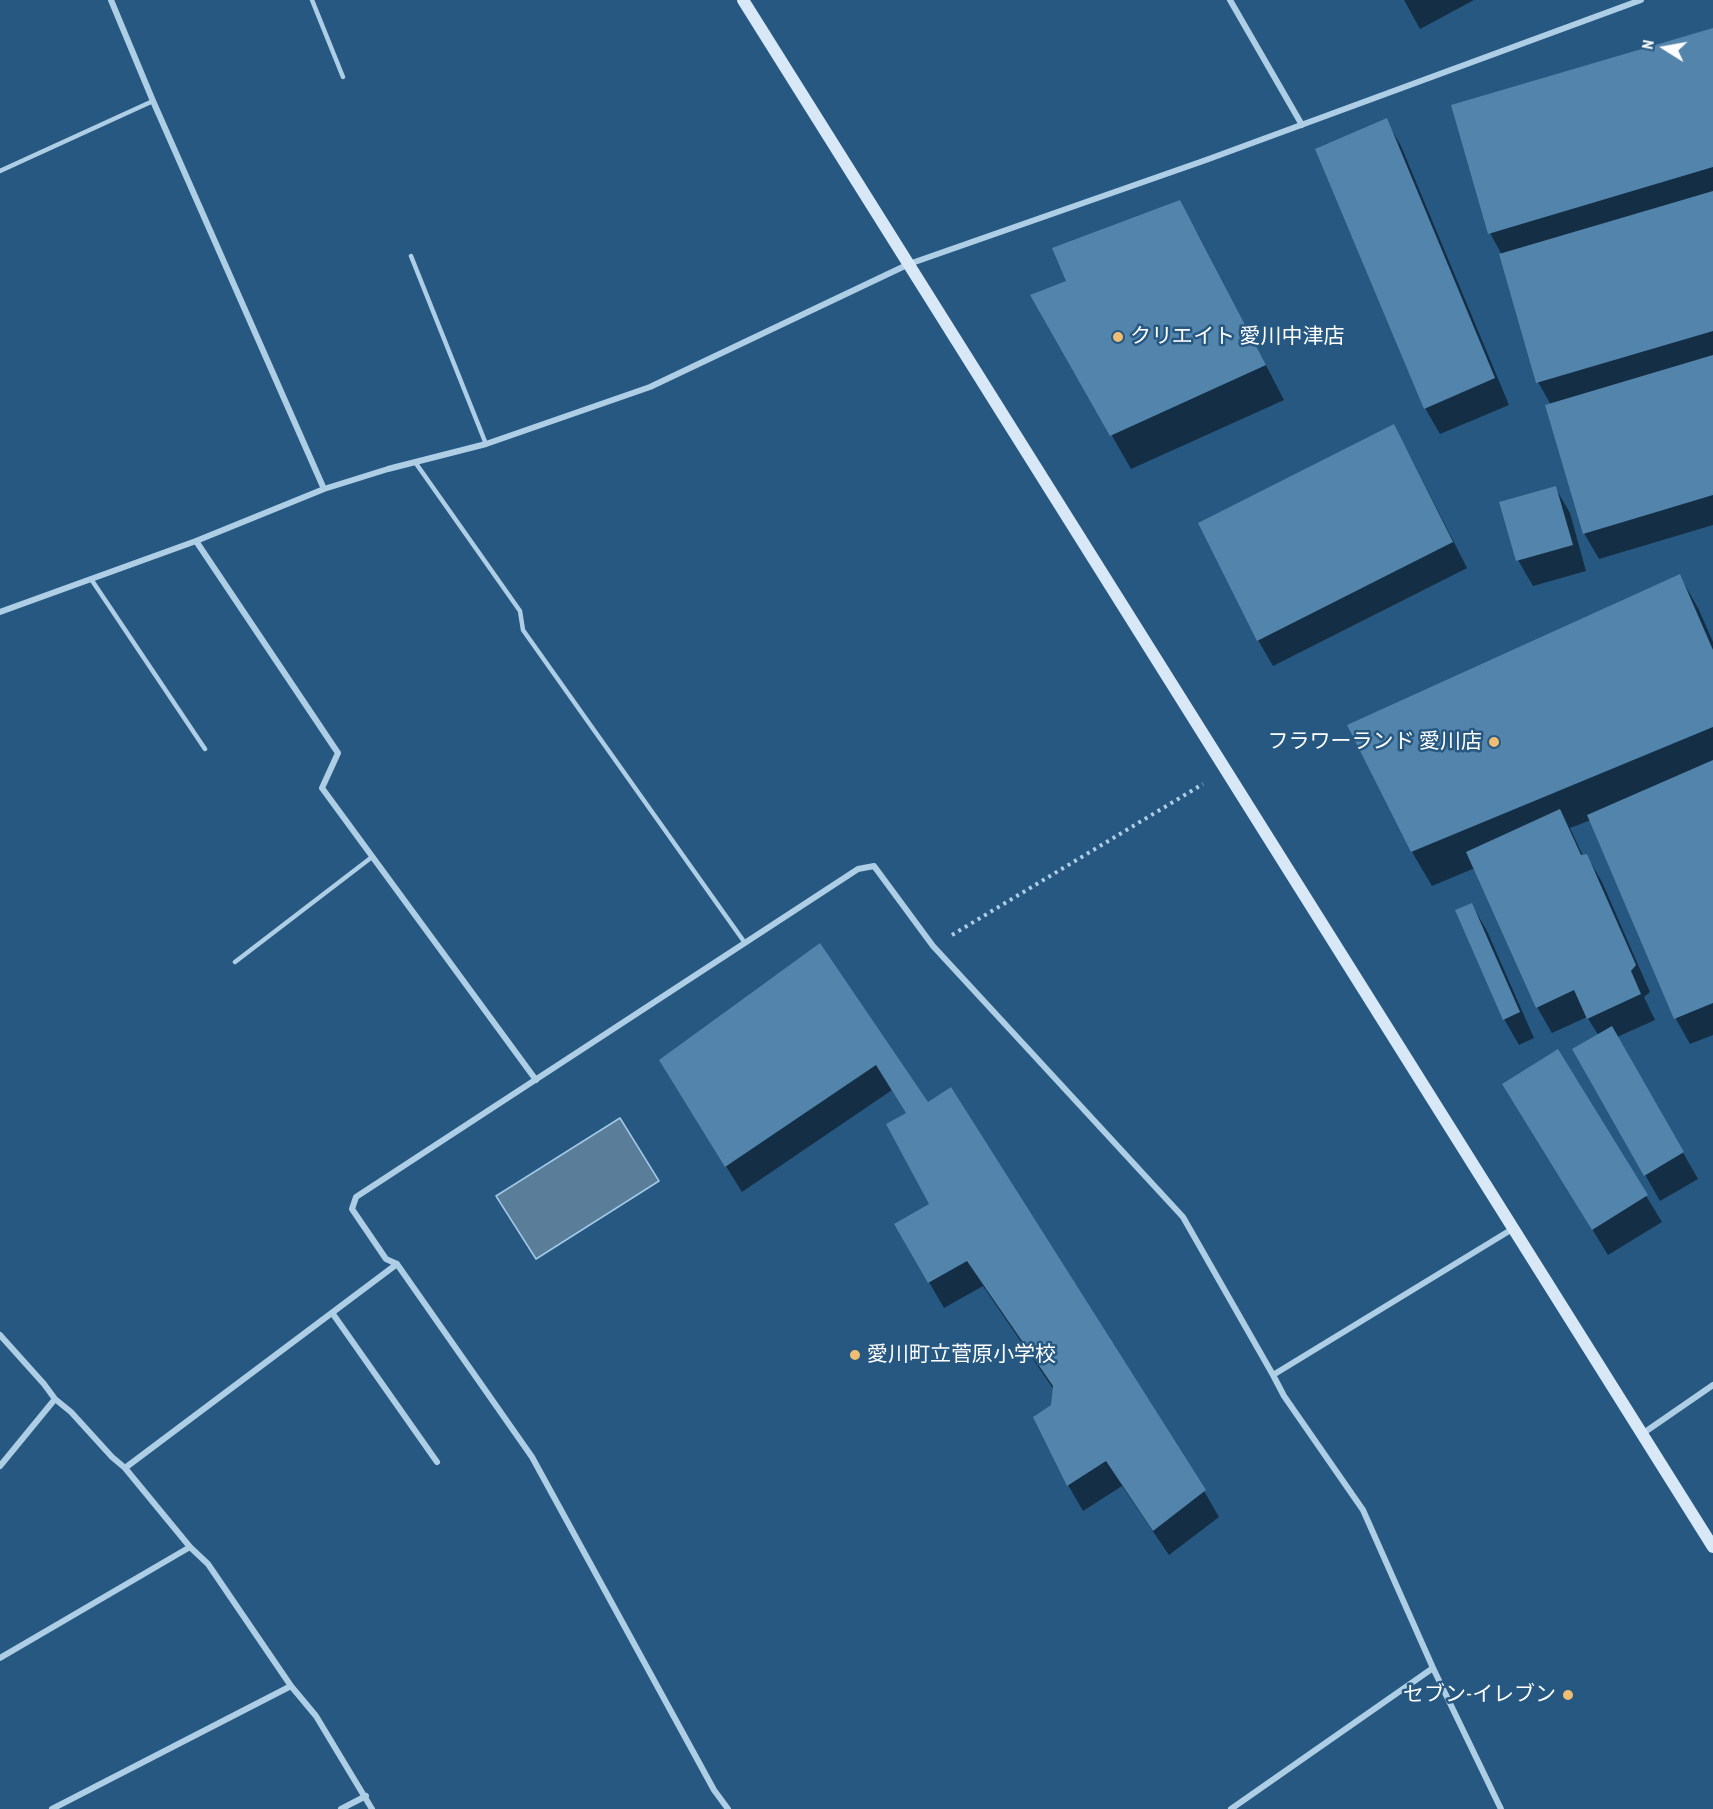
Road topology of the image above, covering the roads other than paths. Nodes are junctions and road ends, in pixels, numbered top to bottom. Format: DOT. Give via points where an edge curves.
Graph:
graph roads {
  1 [pos="111,0"];
  2 [pos="312,0"];
  3 [pos="743,0"];
  4 [pos="1231,0"];
  5 [pos="1641,0"];
  6 [pos="343,77"];
  7 [pos="153,101"];
  8 [pos="1302,125"];
  9 [pos="0,171"];
  10 [pos="411,256"];
  11 [pos="909,264"];
  12 [pos="486,444"];
  13 [pos="415,461"];
  14 [pos="324,489"];
  15 [pos="196,541"];
  16 [pos="91,579"];
  17 [pos="0,612"];
  18 [pos="205,749"];
  19 [pos="372,857"];
  20 [pos="745,943"];
  21 [pos="235,962"];
  22 [pos="536,1080"];
  23 [pos="1514,1228"];
  24 [pos="397,1264"];
  25 [pos="333,1314"];
  26 [pos="0,1335"];
  27 [pos="1273,1375"];
  28 [pos="1713,1385"];
  29 [pos="55,1399"];
  30 [pos="1642,1434"];
  31 [pos="437,1462"];
  32 [pos="0,1466"];
  33 [pos="125,1468"];
  34 [pos="190,1547"];
  35 [pos="1713,1547"];
  36 [pos="0,1658"];
  37 [pos="1433,1668"];
  38 [pos="291,1686"];
  39 [pos="366,1796"];
  40 [pos="52,1809"];
  41 [pos="340,1809"];
  42 [pos="372,1809"];
  43 [pos="728,1809"];
  44 [pos="1230,1809"];
  45 [pos="1501,1809"];
  1 -- 7 [label="street"];
  2 -- 6 [label="lane"];
  3 -- 11 [label="street"];
  4 -- 8 [label="street"];
  5 -- 8 [label="street"];
  7 -- 9 [label="lane"];
  7 -- 14 [label="street"];
  8 -- 11 [label="street"];
  10 -- 12 [label="lane"];
  11 -- 12 [label="street" via="650,387"];
  11 -- 23 [label="street"];
  12 -- 13 [label="street"];
  13 -- 14 [label="street"];
  13 -- 20 [label="lane" via="520,611 523,630"];
  14 -- 15 [label="street"];
  15 -- 16 [label="street"];
  15 -- 19 [label="street" via="338,753 322,788"];
  16 -- 17 [label="street"];
  16 -- 18 [label="lane"];
  19 -- 21 [label="lane"];
  19 -- 22 [label="street"];
  20 -- 22 [label="street"];
  20 -- 27 [label="street" via="858,869 874,866 933,946 1183,1217"];
  22 -- 24 [label="street" via="356,1197 352,1209 386,1259"];
  23 -- 27 [label="street"];
  23 -- 30 [label="street"];
  24 -- 25 [label="street"];
  24 -- 43 [label="street" via="532,1457"];
  25 -- 31 [label="street"];
  25 -- 33 [label="street"];
  26 -- 29 [label="street"];
  27 -- 37 [label="street" via="1363,1510"];
  28 -- 30 [label="street"];
  29 -- 32 [label="street"];
  29 -- 33 [label="street"];
  30 -- 35 [label="street"];
  33 -- 34 [label="street"];
  34 -- 36 [label="street"];
  34 -- 38 [label="street" via="208,1564"];
  37 -- 44 [label="street"];
  37 -- 45 [label="street"];
  38 -- 39 [label="street" via="316,1716"];
  38 -- 40 [label="street"];
  39 -- 41 [label="street"];
  39 -- 42 [label="street"];
}
